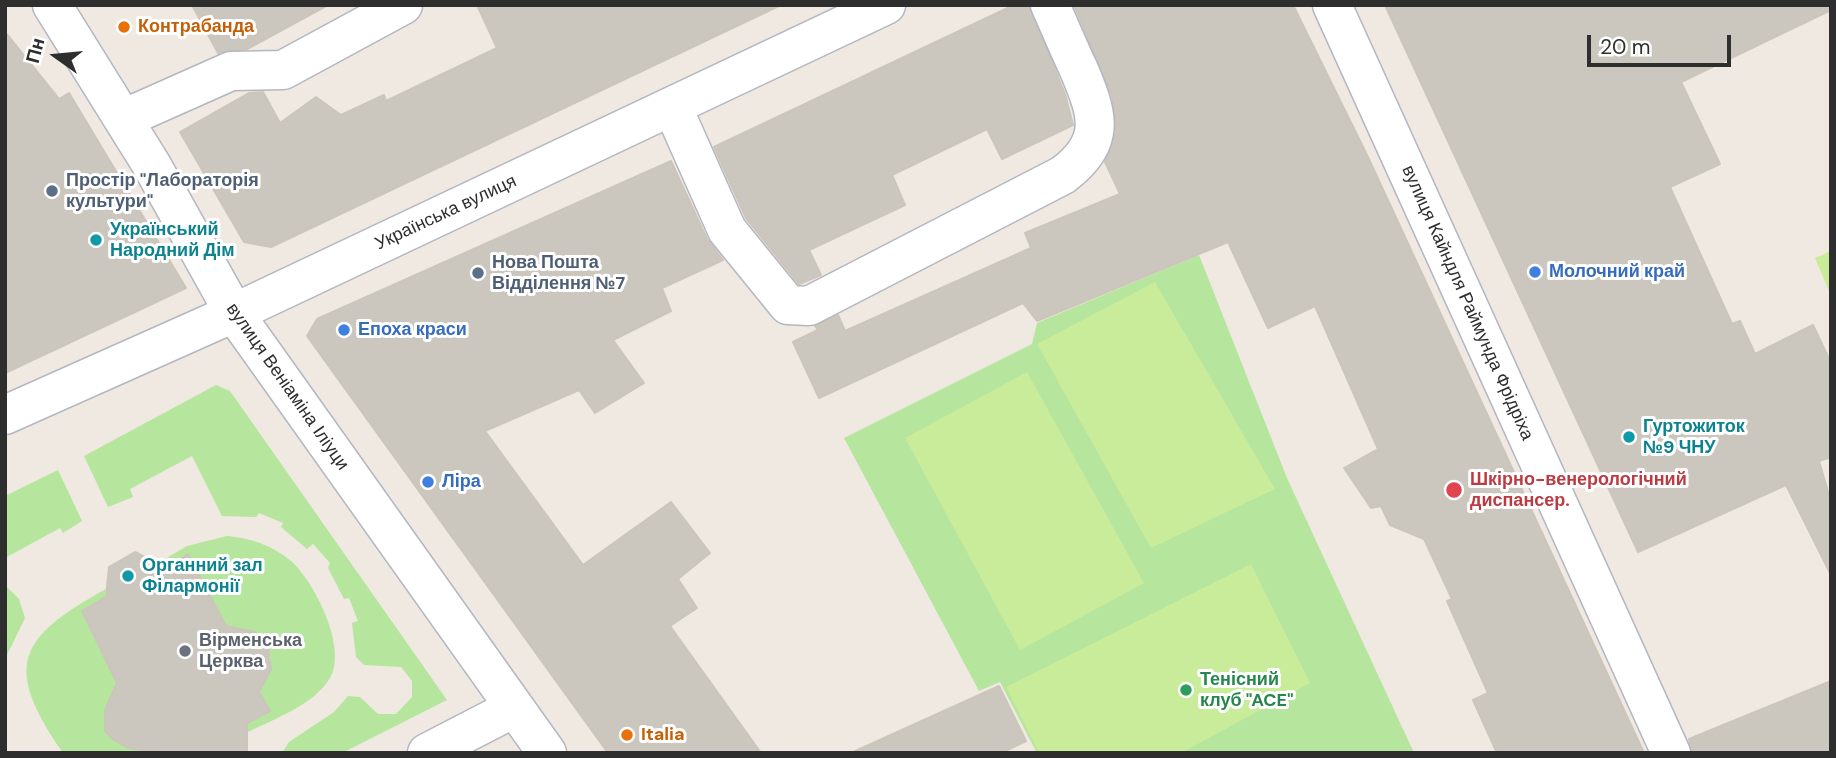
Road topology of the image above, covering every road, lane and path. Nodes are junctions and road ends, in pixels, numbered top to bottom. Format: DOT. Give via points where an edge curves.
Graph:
graph roads {
  1 [pos="52,5"];
  2 [pos="403,5"];
  3 [pos="886,5"];
  4 [pos="1050,5"];
  5 [pos="1332,5"];
  6 [pos="672,106"];
  7 [pos="123,119"];
  8 [pos="234,313"];
  9 [pos="5,415"];
  10 [pos="514,708"];
  11 [pos="428,753"];
  12 [pos="547,753"];
  13 [pos="1671,753"];
  1 -- 7 [label="street, вулиця Веніаміна Іліуци"];
  2 -- 7 [label="street" via="283,70 231,71"];
  3 -- 6 [label="street, Українська вулиця"];
  4 -- 6 [label="street" via="1094,106 1097,124 1082,160 1063,175 809,306 788,305 727,230"];
  5 -- 13 [label="street, вулиця Кайндля Раймунда Фрідріха"];
  6 -- 8 [label="street, Українська вулиця"];
  7 -- 8 [label="street, вулиця Веніаміна Іліуци"];
  8 -- 9 [label="street, Українська вулиця"];
  8 -- 10 [label="street, вулиця Веніаміна Іліуци"];
  10 -- 11 [label="street"];
  10 -- 12 [label="street, вулиця Веніаміна Іліуци"];
}
